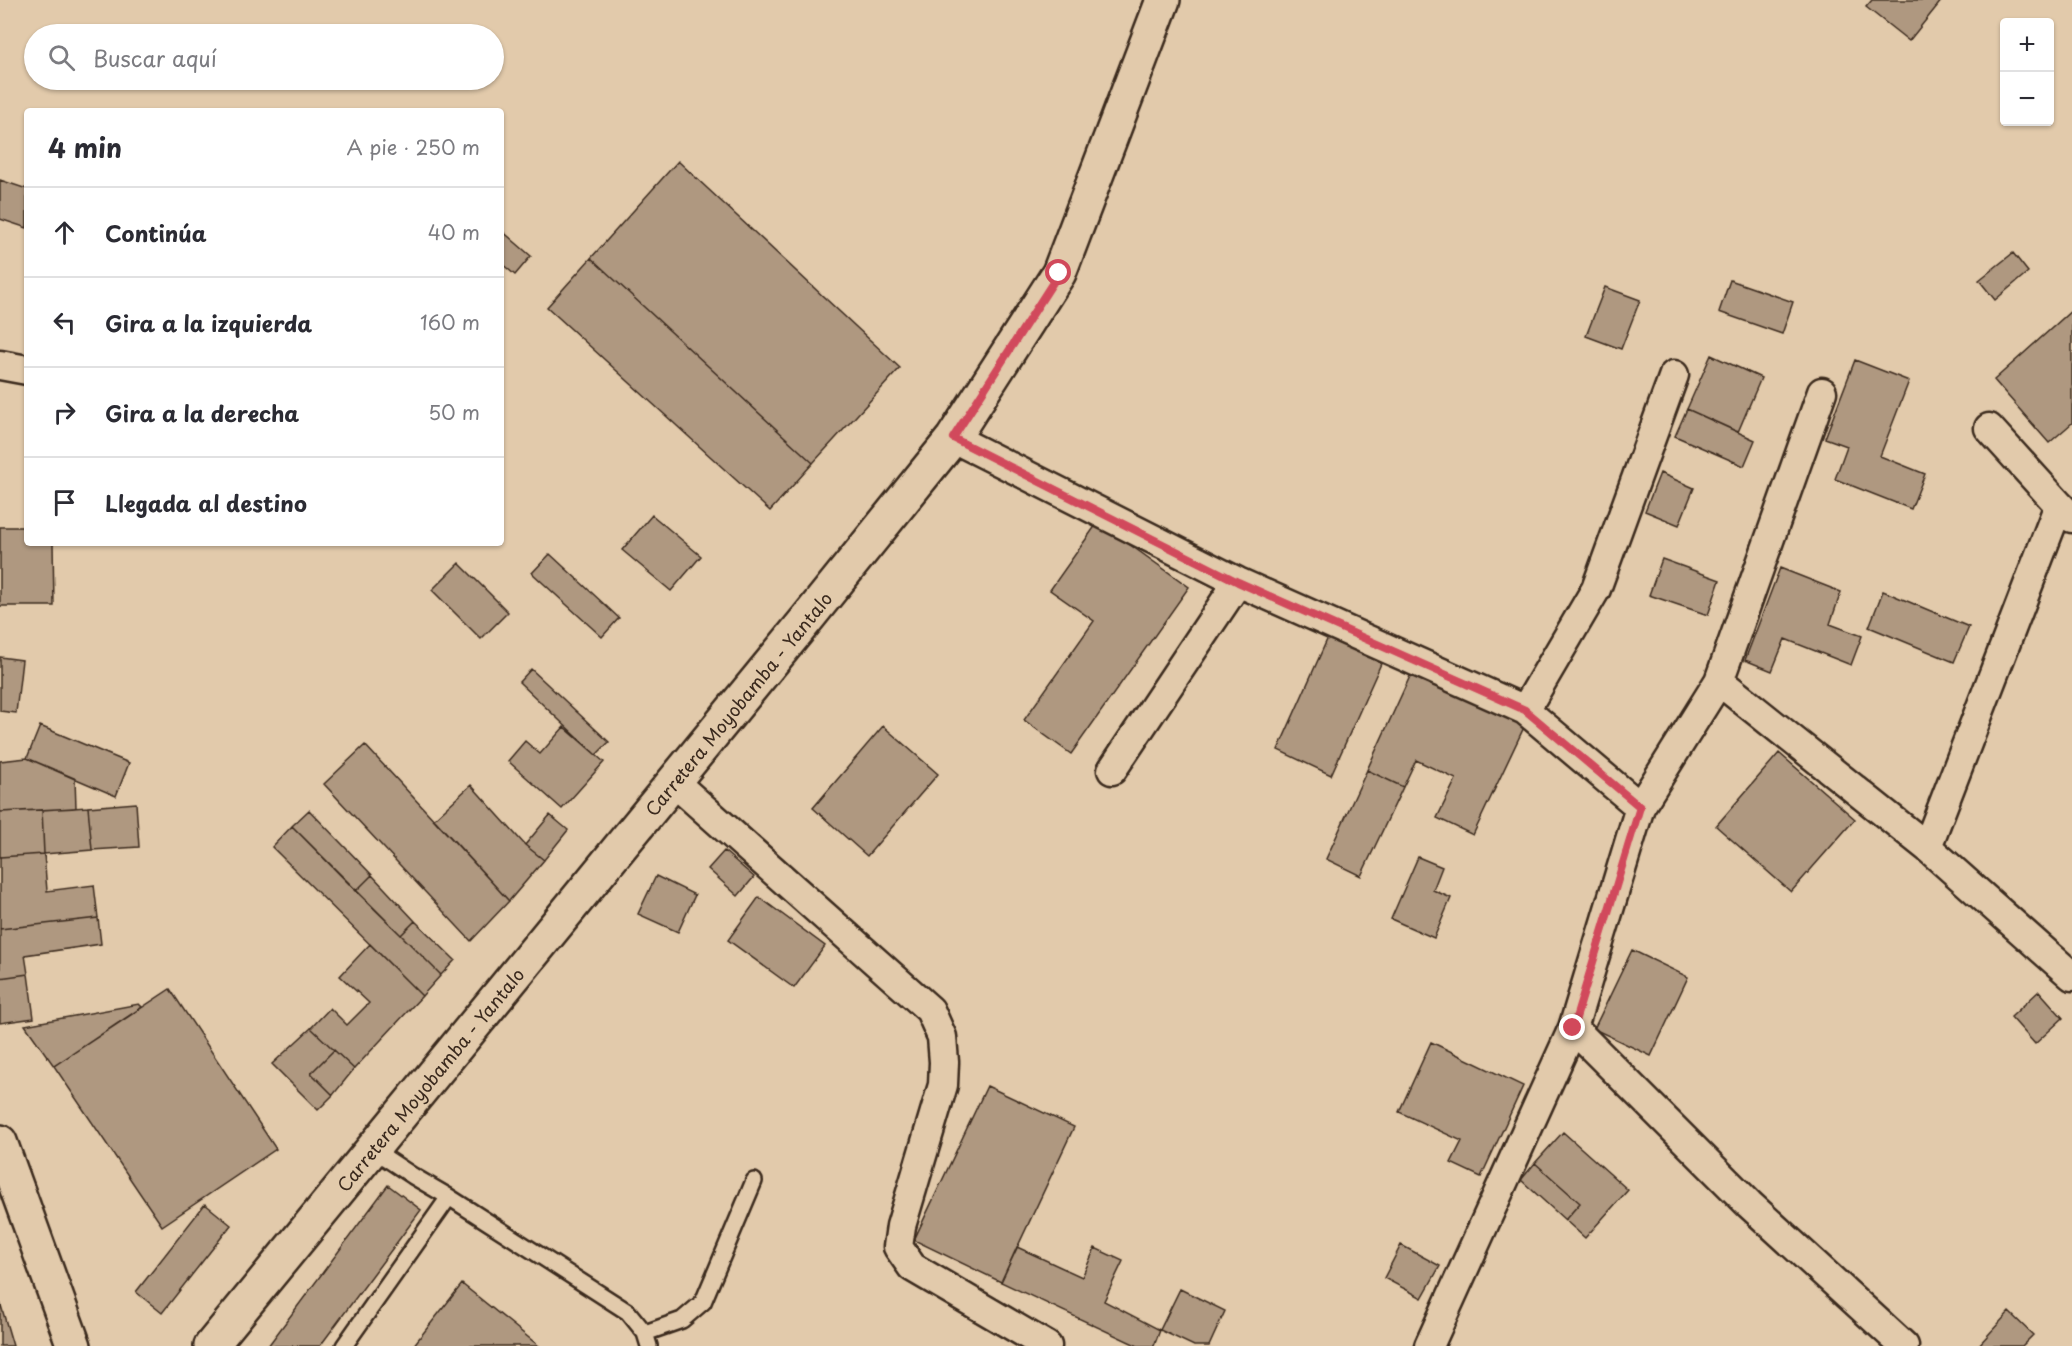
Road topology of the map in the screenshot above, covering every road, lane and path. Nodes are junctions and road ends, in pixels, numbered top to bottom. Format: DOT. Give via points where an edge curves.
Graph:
graph roads {
  1 [pos="1162,0"];
  2 [pos="0,365"];
  3 [pos="24,369"];
  4 [pos="1674,375"];
  5 [pos="1822,392"];
  6 [pos="1989,428"];
  7 [pos="953,438"];
  8 [pos="2066,512"];
  9 [pos="1238,582"];
  10 [pos="1719,681"];
  11 [pos="1525,710"];
  12 [pos="1112,770"];
  13 [pos="674,782"];
  14 [pos="1640,807"];
  15 [pos="1927,847"];
  16 [pos="2072,976"];
  17 [pos="1573,1028"];
  18 [pos="0,1142"];
  19 [pos="372,1149"];
  20 [pos="754,1181"];
  21 [pos="449,1197"];
  22 [pos="647,1340"];
  23 [pos="74,1346"];
  24 [pos="211,1346"];
  25 [pos="344,1346"];
  26 [pos="1047,1346"];
  27 [pos="1429,1346"];
  28 [pos="1904,1346"];
  1 -- 7 [label="main road, Carretera Moyobamba - Yantalo" via="1059,273"];
  2 -- 3 [label="street"];
  4 -- 11 [label="street" via="1596,589"];
  5 -- 10 [label="street"];
  6 -- 8 [label="street"];
  7 -- 9 [label="street"];
  7 -- 13 [label="main road, Carretera Moyobamba - Yantalo"];
  8 -- 15 [label="street"];
  9 -- 11 [label="street"];
  9 -- 12 [label="street"];
  10 -- 14 [label="street"];
  10 -- 15 [label="street"];
  11 -- 14 [label="street"];
  13 -- 19 [label="main road, Carretera Moyobamba - Yantalo"];
  13 -- 26 [label="street" via="930,1010 942,1037 944,1085 898,1247 912,1267"];
  14 -- 17 [label="street"];
  15 -- 16 [label="street"];
  17 -- 27 [label="street"];
  17 -- 28 [label="street" via="1749,1204"];
  18 -- 23 [label="main road"];
  19 -- 21 [label="lane"];
  19 -- 24 [label="main road, Carretera Moyobamba - Yantalo"];
  20 -- 22 [label="lane" via="703,1302 682,1320"];
  21 -- 22 [label="lane" via="627,1312"];
  21 -- 25 [label="lane"];
}
